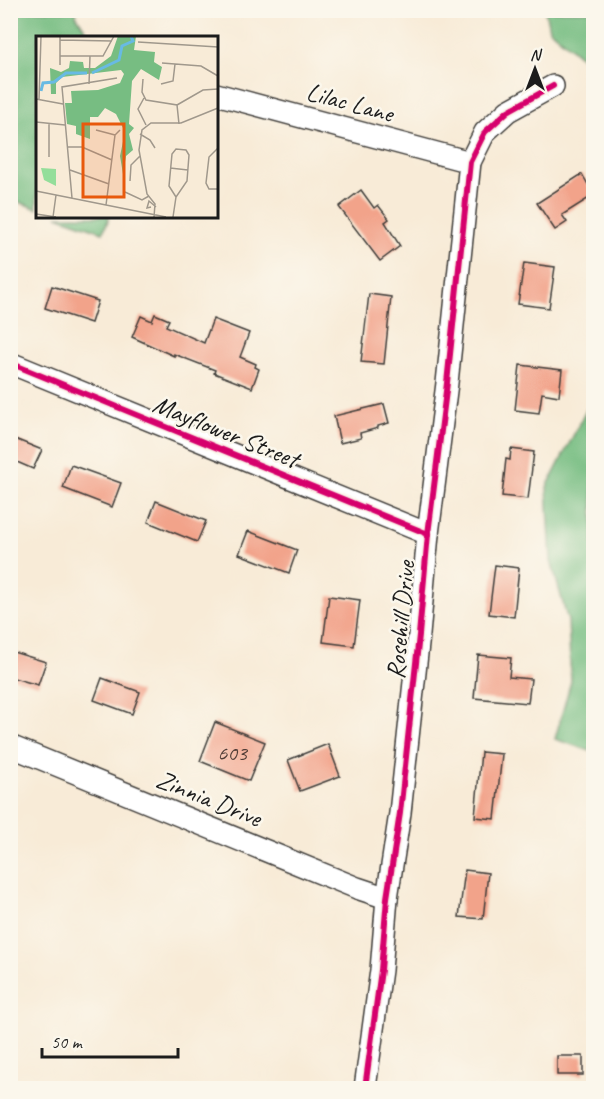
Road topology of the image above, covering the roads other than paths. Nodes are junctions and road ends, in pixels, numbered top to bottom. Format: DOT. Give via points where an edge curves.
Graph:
graph roads {
  1 [pos="553,86"];
  2 [pos="218,95"];
  3 [pos="470,162"];
  4 [pos="10,363"];
  5 [pos="428,534"];
  6 [pos="10,746"];
  7 [pos="387,898"];
  8 [pos="365,1089"];
  1 -- 3 [label="street, Rosehill Drive" via="508,111 492,125"];
  2 -- 3 [label="street, Lilac Lane"];
  3 -- 5 [label="street, Rosehill Drive"];
  4 -- 5 [label="street, Mayflower Street"];
  5 -- 7 [label="street, Rosehill Drive" via="400,813"];
  6 -- 7 [label="street, Zinnia Drive"];
  7 -- 8 [label="street, Rosehill Drive"];
}
